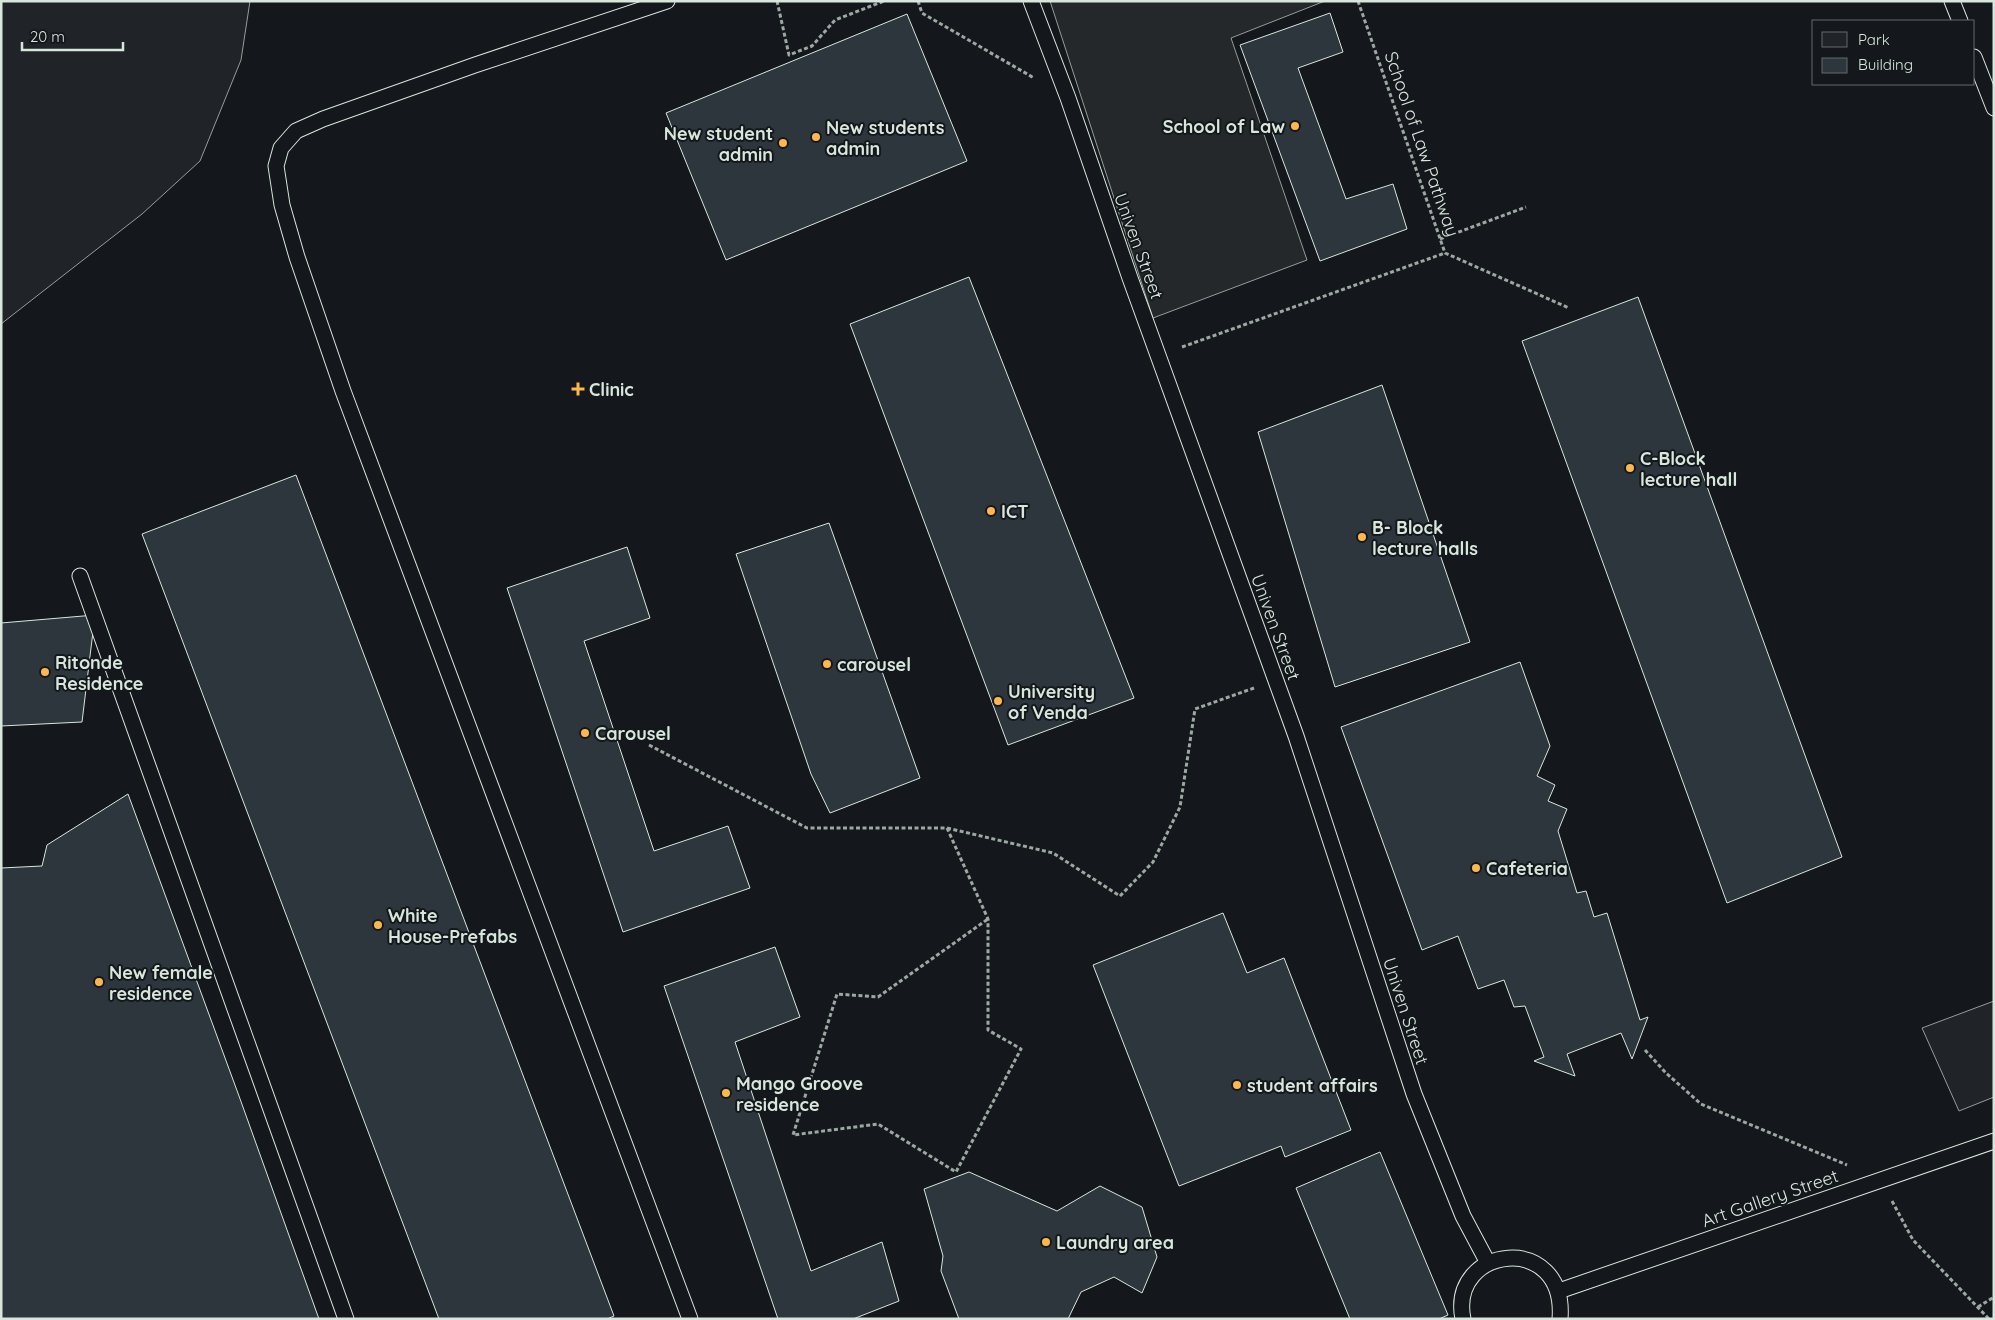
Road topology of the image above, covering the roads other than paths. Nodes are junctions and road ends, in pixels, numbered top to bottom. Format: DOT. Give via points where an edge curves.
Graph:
graph roads {
  1 [pos="667,1"];
  2 [pos="1031,1"];
  3 [pos="1952,1"];
  4 [pos="1960,20"];
  5 [pos="1975,60"];
  6 [pos="1994,108"];
  7 [pos="80,576"];
  8 [pos="1994,1140"];
  9 [pos="1488,1263"];
  10 [pos="1559,1291"];
  11 [pos="346,1319"];
  12 [pos="690,1319"];
  13 [pos="1463,1319"];
  14 [pos="1560,1319"];
  1 -- 12 [label="lane" via="323,119 296,131 281,148 276,166 282,205 344,392"];
  2 -- 9 [label="lane, Univen Street" via="1296,736 1414,1094 1463,1216"];
  3 -- 4 [label="lane"];
  5 -- 6 [label="lane"];
  7 -- 11 [label="lane"];
  8 -- 10 [label="lane, Art Gallery Street"];
  9 -- 10 [label="lane" via="1501,1258 1529,1260 1547,1273"];
  9 -- 13 [label="lane" via="1467,1283 1462,1296"];
  10 -- 14 [label="lane"];
}
